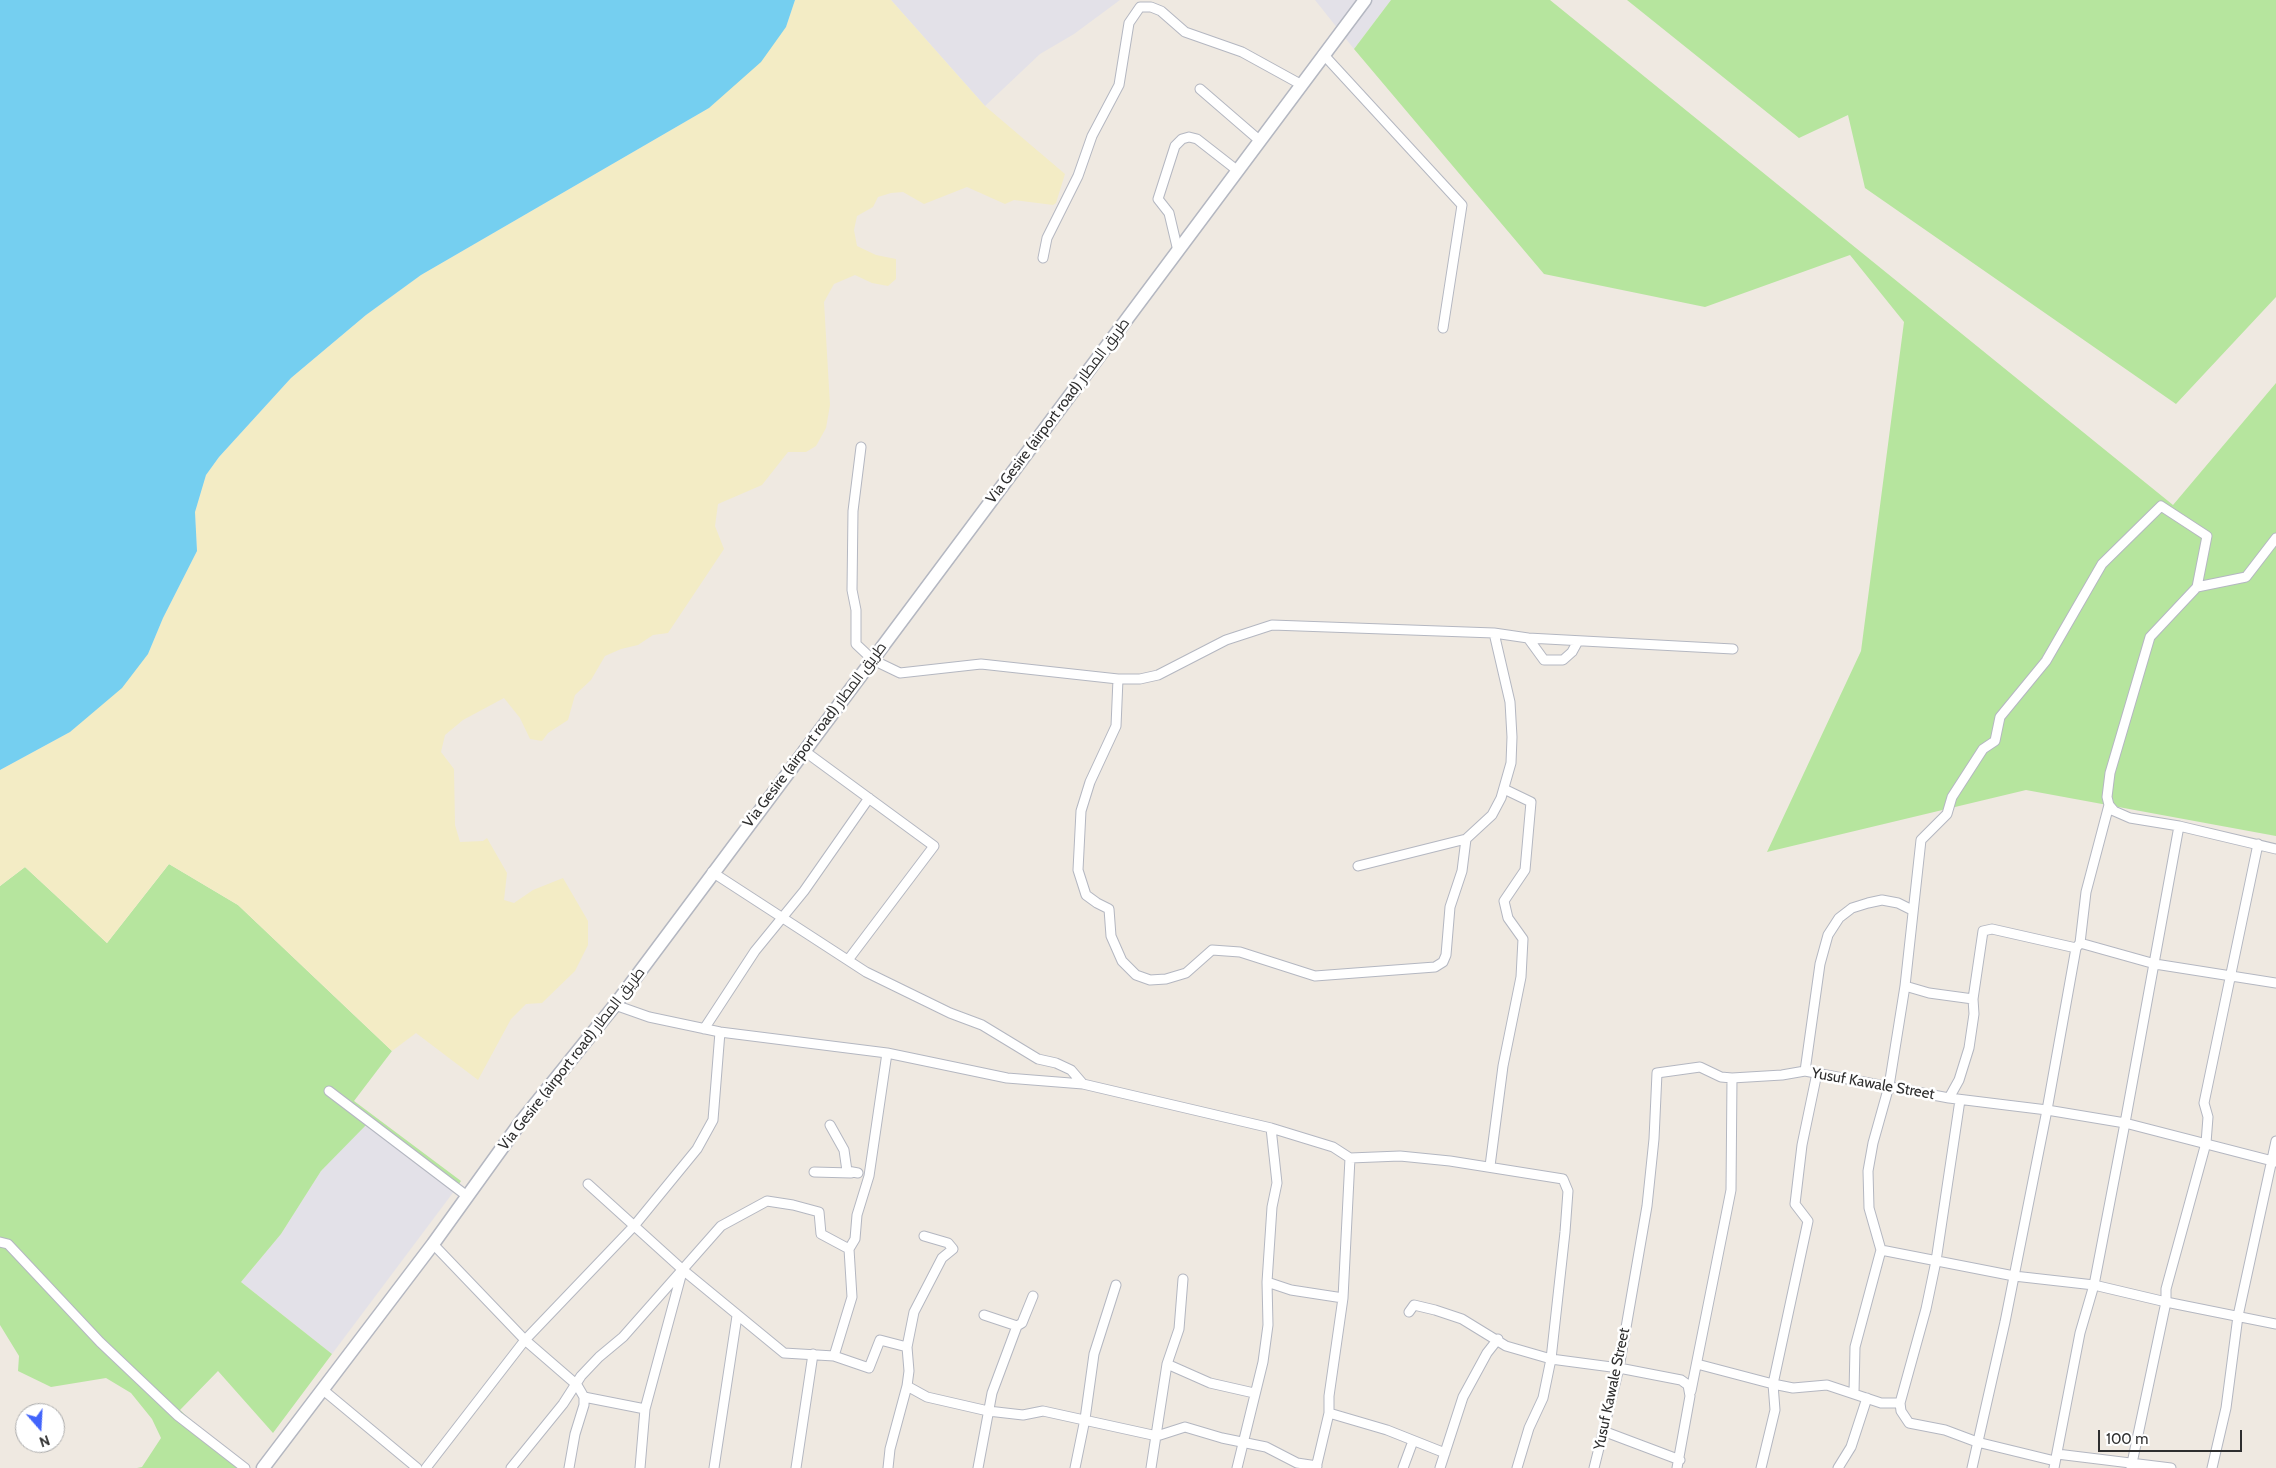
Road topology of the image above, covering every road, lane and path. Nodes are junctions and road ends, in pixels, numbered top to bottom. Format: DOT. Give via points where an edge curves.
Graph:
graph roads {
  1 [pos="1364,0"];
  2 [pos="1323,54"];
  3 [pos="1302,85"];
  4 [pos="1200,89"];
  5 [pos="1259,140"];
  6 [pos="1238,171"];
  7 [pos="1178,251"];
  8 [pos="1043,258"];
  9 [pos="1443,328"];
  10 [pos="861,447"];
  11 [pos="2276,538"];
  12 [pos="2197,587"];
  13 [pos="1494,633"];
  14 [pos="1528,638"];
  15 [pos="1578,640"];
  16 [pos="1733,649"];
  17 [pos="873,660"];
  18 [pos="1118,679"];
  19 [pos="803,750"];
  20 [pos="1504,789"];
  21 [pos="869,798"];
  22 [pos="2109,805"];
  23 [pos="2179,826"];
  24 [pos="1466,839"];
  25 [pos="2258,844"];
  26 [pos="2276,849"];
  27 [pos="1358,866"];
  28 [pos="712,872"];
  29 [pos="1912,910"];
  30 [pos="782,918"];
  31 [pos="2078,946"];
  32 [pos="848,960"];
  33 [pos="2156,964"];
  34 [pos="2232,975"];
  35 [pos="2276,983"];
  36 [pos="1905,986"];
  37 [pos="1973,999"];
  38 [pos="615,1005"];
  39 [pos="704,1029"];
  40 [pos="720,1032"];
  41 [pos="887,1054"];
  42 [pos="1805,1071"];
  43 [pos="1817,1073"];
  44 [pos="1732,1078"];
  45 [pos="1082,1084"];
  46 [pos="1889,1086"];
  47 [pos="329,1091"];
  48 [pos="1949,1098"];
  49 [pos="1960,1100"];
  50 [pos="2047,1110"];
  51 [pos="2125,1123"];
  52 [pos="830,1125"];
  53 [pos="1271,1128"];
  54 [pos="2276,1141"];
  55 [pos="2206,1143"];
  56 [pos="1350,1158"];
  57 [pos="2274,1161"];
  58 [pos="1490,1166"];
  59 [pos="814,1172"];
  60 [pos="858,1174"];
  61 [pos="869,1176"];
  62 [pos="588,1184"];
  63 [pos="467,1196"];
  64 [pos="634,1226"];
  65 [pos="924,1236"];
  66 [pos="0,1242"];
  67 [pos="433,1244"];
  68 [pos="849,1249"];
  69 [pos="1881,1250"];
  70 [pos="1936,1261"];
  71 [pos="683,1270"];
  72 [pos="2014,1276"];
  73 [pos="1183,1279"];
  74 [pos="1267,1282"];
  75 [pos="2094,1284"];
  76 [pos="1116,1285"];
  77 [pos="1033,1296"];
  78 [pos="1343,1298"];
  79 [pos="2166,1302"];
  80 [pos="1409,1312"];
  81 [pos="984,1315"];
  82 [pos="737,1316"];
  83 [pos="2238,1316"];
  84 [pos="2276,1324"];
  85 [pos="1016,1326"];
  86 [pos="1498,1339"];
  87 [pos="525,1340"];
  88 [pos="907,1347"];
  89 [pos="812,1354"];
  90 [pos="834,1356"];
  91 [pos="1550,1360"];
  92 [pos="1166,1364"];
  93 [pos="1697,1364"];
  94 [pos="1619,1368"];
  95 [pos="1773,1384"];
  96 [pos="577,1385"];
  97 [pos="908,1386"];
  98 [pos="322,1389"];
  99 [pos="1254,1393"];
  100 [pos="1854,1393"];
  101 [pos="1690,1396"];
  102 [pos="584,1397"];
  103 [pos="1867,1398"];
  104 [pos="1900,1403"];
  105 [pos="645,1409"];
  106 [pos="988,1410"];
  107 [pos="1329,1414"];
  108 [pos="1085,1419"];
  109 [pos="1603,1431"];
  110 [pos="1157,1436"];
  111 [pos="1413,1441"];
  112 [pos="1977,1442"];
  113 [pos="1243,1443"];
  114 [pos="1445,1453"];
  115 [pos="2055,1461"];
  116 [pos="1678,1464"];
  117 [pos="2131,1465"];
  118 [pos="1317,1467"];
  119 [pos="245,1468"];
  120 [pos="263,1468"];
  121 [pos="416,1468"];
  122 [pos="426,1468"];
  123 [pos="511,1468"];
  124 [pos="569,1468"];
  125 [pos="640,1468"];
  126 [pos="714,1468"];
  127 [pos="796,1468"];
  128 [pos="888,1468"];
  129 [pos="978,1468"];
  130 [pos="1074,1468"];
  131 [pos="1151,1468"];
  132 [pos="1237,1468"];
  133 [pos="1403,1468"];
  134 [pos="1440,1468"];
  135 [pos="1517,1468"];
  136 [pos="1594,1468"];
  137 [pos="1761,1468"];
  138 [pos="1838,1468"];
  139 [pos="1972,1468"];
  140 [pos="2171,1468"];
  141 [pos="2212,1468"];
  1 -- 2 [label="main road, Via Gesire (airport road) طريق المطار"];
  2 -- 3 [label="main road, Via Gesire (airport road) طريق المطار"];
  2 -- 9 [label="street" via="1462,205"];
  3 -- 5 [label="main road, Via Gesire (airport road) طريق المطار"];
  3 -- 8 [label="street" via="1235,49 1185,32 1151,6 1140,8 1129,23 1118,85 1047,238"];
  4 -- 5 [label="street"];
  5 -- 6 [label="main road, Via Gesire (airport road) طريق المطار"];
  6 -- 7 [label="main road, Via Gesire (airport road) طريق المطار"];
  6 -- 7 [label="street" via="1197,138 1182,139 1175,146 1158,199 1168,213"];
  7 -- 17 [label="main road, Via Gesire (airport road) طريق المطار"];
  10 -- 17 [label="street" via="854,511 852,590 856,610 856,644"];
  11 -- 12 [label="street" via="2246,578"];
  12 -- 22 [label="street" via="2150,637 2110,773"];
  12 -- 29 [label="street" via="2207,536 2161,506 2102,564 2046,661 2000,717 1995,741 1983,749 1952,797 1947,814 1921,840"];
  13 -- 14 [label="street"];
  13 -- 18 [label="street" via="1272,625 1226,640 1158,675"];
  13 -- 20 [label="street" via="1510,702 1511,763"];
  14 -- 15 [label="street"];
  14 -- 15 [label="street" via="1544,660 1563,660"];
  15 -- 16 [label="street"];
  17 -- 18 [label="street" via="900,673 981,664"];
  17 -- 19 [label="main road, Via Gesire (airport road) طريق المطار"];
  18 -- 24 [label="street" via="1116,726 1090,782 1081,811 1078,870 1086,895 1109,908 1111,936 1122,960 1136,975 1150,980 1172,977 1190,969 1212,950 1240,952 1315,976 1435,967 1443,962 1446,955 1450,907 1462,871"];
  19 -- 21 [label="street"];
  19 -- 28 [label="main road, Via Gesire (airport road) طريق المطار"];
  20 -- 24 [label="street" via="1492,815"];
  20 -- 58 [label="street" via="1530,802 1525,870 1504,901 1508,918 1523,938 1522,977 1503,1066"];
  21 -- 30 [label="street"];
  21 -- 32 [label="street" via="934,846"];
  22 -- 23 [label="street" via="2130,818"];
  22 -- 31 [label="street" via="2086,892"];
  23 -- 25 [label="street"];
  23 -- 33 [label="street"];
  24 -- 27 [label="street"];
  25 -- 26 [label="street"];
  25 -- 34 [label="street"];
  28 -- 30 [label="street"];
  28 -- 38 [label="main road, Via Gesire (airport road) طريق المطار"];
  29 -- 36 [label="street"];
  29 -- 42 [label="street" via="1882,900 1852,908 1839,918 1828,935 1820,964"];
  30 -- 32 [label="street"];
  30 -- 39 [label="street" via="755,951"];
  31 -- 33 [label="street"];
  31 -- 37 [label="street" via="1992,929 1983,931"];
  31 -- 50 [label="street"];
  32 -- 45 [label="street" via="950,1013 982,1025 1038,1059 1072,1070"];
  33 -- 34 [label="street"];
  33 -- 51 [label="street"];
  34 -- 35 [label="street"];
  34 -- 55 [label="street" via="2204,1103 2208,1117"];
  36 -- 37 [label="street"];
  36 -- 46 [label="street"];
  37 -- 48 [label="street" via="1969,1048 1959,1080"];
  38 -- 39 [label="street" via="650,1018"];
  38 -- 63 [label="main road, Via Gesire (airport road) طريق المطار"];
  39 -- 40 [label="street"];
  40 -- 41 [label="street"];
  40 -- 64 [label="street" via="714,1120 697,1149"];
  41 -- 45 [label="street" via="1007,1078"];
  41 -- 61 [label="street"];
  42 -- 43 [label="street, Yusuf Kawale Street"];
  42 -- 44 [label="street, Yusuf Kawale Street"];
  43 -- 46 [label="street, Yusuf Kawale Street"];
  43 -- 95 [label="street" via="1802,1145 1795,1204 1808,1221"];
  44 -- 93 [label="street" via="1731,1190"];
  44 -- 94 [label="street, Yusuf Kawale Street" via="1700,1067 1657,1073 1647,1206"];
  45 -- 53 [label="street"];
  46 -- 48 [label="street, Yusuf Kawale Street"];
  46 -- 69 [label="street" via="1868,1172 1869,1208"];
  47 -- 63 [label="street"];
  48 -- 49 [label="street, Yusuf Kawale Street"];
  49 -- 50 [label="street, Yusuf Kawale Street"];
  49 -- 70 [label="street"];
  50 -- 51 [label="street, Yusuf Kawale Street"];
  50 -- 72 [label="street"];
  51 -- 55 [label="street, Yusuf Kawale Street"];
  51 -- 75 [label="street"];
  52 -- 60 [label="street" via="844,1150 847,1171"];
  53 -- 56 [label="street" via="1333,1147"];
  53 -- 74 [label="street" via="1277,1183 1272,1207"];
  54 -- 57 [label="street"];
  55 -- 57 [label="street, Yusuf Kawale Street"];
  55 -- 79 [label="street" via="2166,1289"];
  56 -- 58 [label="street" via="1400,1156"];
  56 -- 78 [label="street"];
  57 -- 83 [label="street"];
  58 -- 91 [label="street" via="1563,1179 1566,1184 1565,1232"];
  59 -- 60 [label="street"];
  60 -- 61 [label="street"];
  61 -- 68 [label="street" via="857,1215 855,1239"];
  62 -- 64 [label="street"];
  63 -- 67 [label="main road, Via Gesire (airport road) طريق المطار"];
  64 -- 71 [label="street"];
  64 -- 87 [label="street"];
  65 -- 88 [label="street" via="948,1243 953,1249 942,1258 914,1312"];
  66 -- 119 [label="street" via="8,1244 100,1342 178,1416"];
  67 -- 87 [label="street"];
  67 -- 98 [label="main road, Via Gesire (airport road) طريق المطار"];
  68 -- 71 [label="street" via="821,1234 819,1212 768,1201 721,1226"];
  68 -- 90 [label="street" via="852,1297"];
  69 -- 70 [label="street"];
  69 -- 100 [label="street" via="1855,1347"];
  70 -- 72 [label="street"];
  70 -- 104 [label="street"];
  71 -- 82 [label="street"];
  71 -- 96 [label="street" via="622,1337 598,1357"];
  71 -- 105 [label="street"];
  72 -- 75 [label="street"];
  72 -- 112 [label="street"];
  73 -- 92 [label="street" via="1179,1329"];
  74 -- 78 [label="street" via="1291,1290"];
  74 -- 99 [label="street" via="1268,1325 1263,1362"];
  75 -- 79 [label="street"];
  75 -- 115 [label="street" via="2080,1333"];
  76 -- 108 [label="street" via="1094,1354"];
  77 -- 85 [label="street" via="1022,1323"];
  78 -- 107 [label="street"];
  79 -- 83 [label="street"];
  79 -- 117 [label="street"];
  80 -- 86 [label="street" via="1414,1305 1435,1310 1462,1319"];
  81 -- 85 [label="street"];
  82 -- 89 [label="street" via="784,1353"];
  82 -- 126 [label="street"];
  83 -- 84 [label="street"];
  83 -- 141 [label="street" via="2226,1408"];
  85 -- 106 [label="street"];
  86 -- 91 [label="street" via="1506,1346"];
  86 -- 114 [label="street" via="1463,1397"];
  87 -- 96 [label="street"];
  87 -- 122 [label="street"];
  88 -- 90 [label="street" via="880,1340 869,1368"];
  88 -- 97 [label="street"];
  89 -- 90 [label="street"];
  89 -- 127 [label="street"];
  91 -- 94 [label="street"];
  91 -- 135 [label="street" via="1543,1398 1529,1428"];
  92 -- 99 [label="street" via="1210,1383"];
  92 -- 110 [label="street"];
  93 -- 95 [label="street"];
  93 -- 101 [label="street"];
  94 -- 101 [label="street" via="1681,1380 1688,1385"];
  94 -- 109 [label="street, Yusuf Kawale Street"];
  95 -- 100 [label="street" via="1793,1388 1827,1385"];
  95 -- 137 [label="street" via="1775,1410"];
  96 -- 102 [label="street"];
  96 -- 123 [label="street"];
  97 -- 106 [label="street" via="928,1397"];
  97 -- 128 [label="street" via="890,1449"];
  98 -- 120 [label="main road, Via Gesire (airport road) طريق المطار"];
  98 -- 121 [label="street"];
  99 -- 113 [label="street"];
  100 -- 103 [label="street"];
  101 -- 116 [label="street"];
  102 -- 105 [label="street"];
  102 -- 124 [label="street"];
  103 -- 104 [label="street"];
  103 -- 138 [label="street" via="1850,1447"];
  104 -- 112 [label="street" via="1901,1411 1909,1422"];
  105 -- 125 [label="street"];
  106 -- 108 [label="street" via="1024,1415 1043,1411"];
  106 -- 129 [label="street"];
  107 -- 111 [label="street"];
  107 -- 118 [label="street"];
  108 -- 110 [label="street"];
  108 -- 130 [label="street"];
  109 -- 116 [label="street"];
  109 -- 136 [label="street, Yusuf Kawale Street"];
  110 -- 113 [label="street" via="1185,1427"];
  110 -- 131 [label="street"];
  111 -- 114 [label="street"];
  111 -- 133 [label="street"];
  112 -- 115 [label="street"];
  112 -- 139 [label="street"];
  113 -- 118 [label="street" via="1266,1447 1297,1463"];
  113 -- 132 [label="street"];
  114 -- 134 [label="street"];
  115 -- 117 [label="street"];
  117 -- 140 [label="street"];
}
